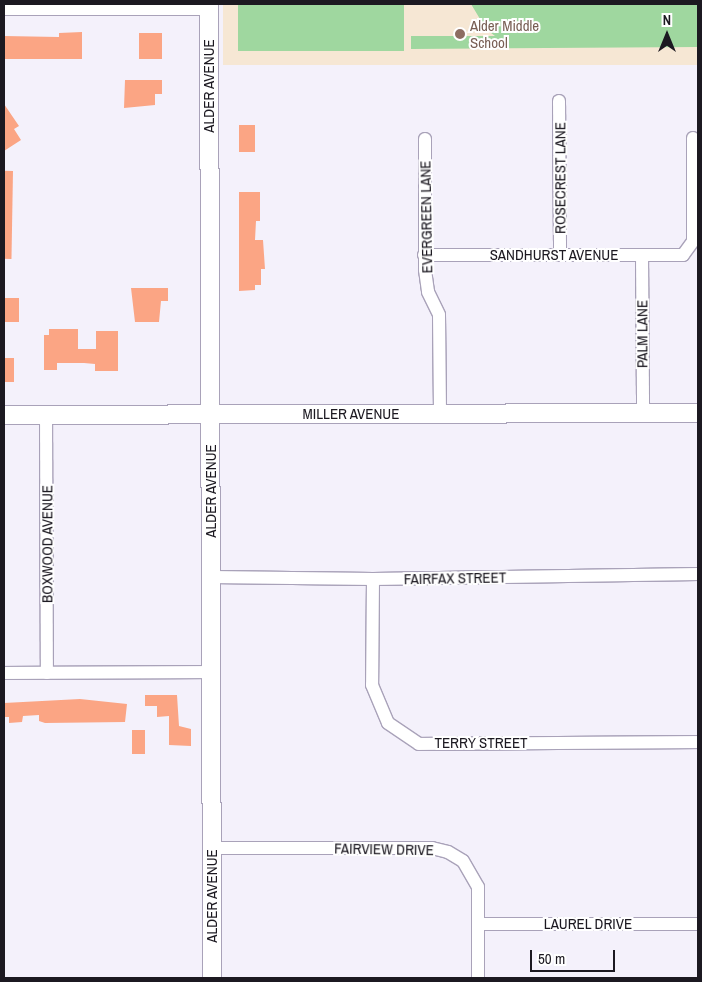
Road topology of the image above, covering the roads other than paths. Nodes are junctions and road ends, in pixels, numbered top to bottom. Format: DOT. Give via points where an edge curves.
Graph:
graph roads {
  1 [pos="209,6"];
  2 [pos="4,9"];
  3 [pos="559,101"];
  4 [pos="693,138"];
  5 [pos="424,139"];
  6 [pos="424,255"];
  7 [pos="560,255"];
  8 [pos="642,255"];
  9 [pos="440,413"];
  10 [pos="643,413"];
  11 [pos="698,413"];
  12 [pos="211,414"];
  13 [pos="4,415"];
  14 [pos="46,415"];
  15 [pos="698,574"];
  16 [pos="211,577"];
  17 [pos="373,579"];
  18 [pos="211,672"];
  19 [pos="4,673"];
  20 [pos="47,673"];
  21 [pos="698,742"];
  22 [pos="212,848"];
  23 [pos="478,924"];
  24 [pos="698,924"];
  25 [pos="212,978"];
  26 [pos="478,978"];
  1 -- 2 [label="street"];
  1 -- 12 [label="main road, ALDER AVENUE"];
  3 -- 7 [label="street, ROSECREST LANE"];
  4 -- 8 [label="street, SANDHURST AVENUE" via="693,241 683,255"];
  5 -- 6 [label="street, EVERGREEN LANE"];
  6 -- 7 [label="street, SANDHURST AVENUE"];
  6 -- 9 [label="street, EVERGREEN LANE" via="428,292 438,315"];
  7 -- 8 [label="street, SANDHURST AVENUE"];
  8 -- 10 [label="street, PALM LANE"];
  9 -- 10 [label="main road, MILLER AVENUE"];
  9 -- 12 [label="main road, MILLER AVENUE"];
  10 -- 11 [label="main road, MILLER AVENUE"];
  12 -- 14 [label="main road, MILLER AVENUE"];
  12 -- 16 [label="main road, ALDER AVENUE"];
  13 -- 14 [label="main road, MILLER AVENUE"];
  14 -- 20 [label="street, BOXWOOD AVENUE"];
  15 -- 17 [label="street, FAIRFAX STREET"];
  16 -- 17 [label="street, FAIRFAX STREET"];
  16 -- 18 [label="main road, ALDER AVENUE"];
  17 -- 21 [label="street, TERRY STREET" via="372,685 388,723 419,744"];
  18 -- 20 [label="street"];
  18 -- 22 [label="main road, ALDER AVENUE"];
  19 -- 20 [label="street"];
  22 -- 23 [label="street, FAIRVIEW DRIVE" via="432,848 448,852 463,861 478,887"];
  22 -- 25 [label="main road, ALDER AVENUE"];
  23 -- 24 [label="street, LAUREL DRIVE"];
  23 -- 26 [label="street, FAIRVIEW DRIVE"];
}
